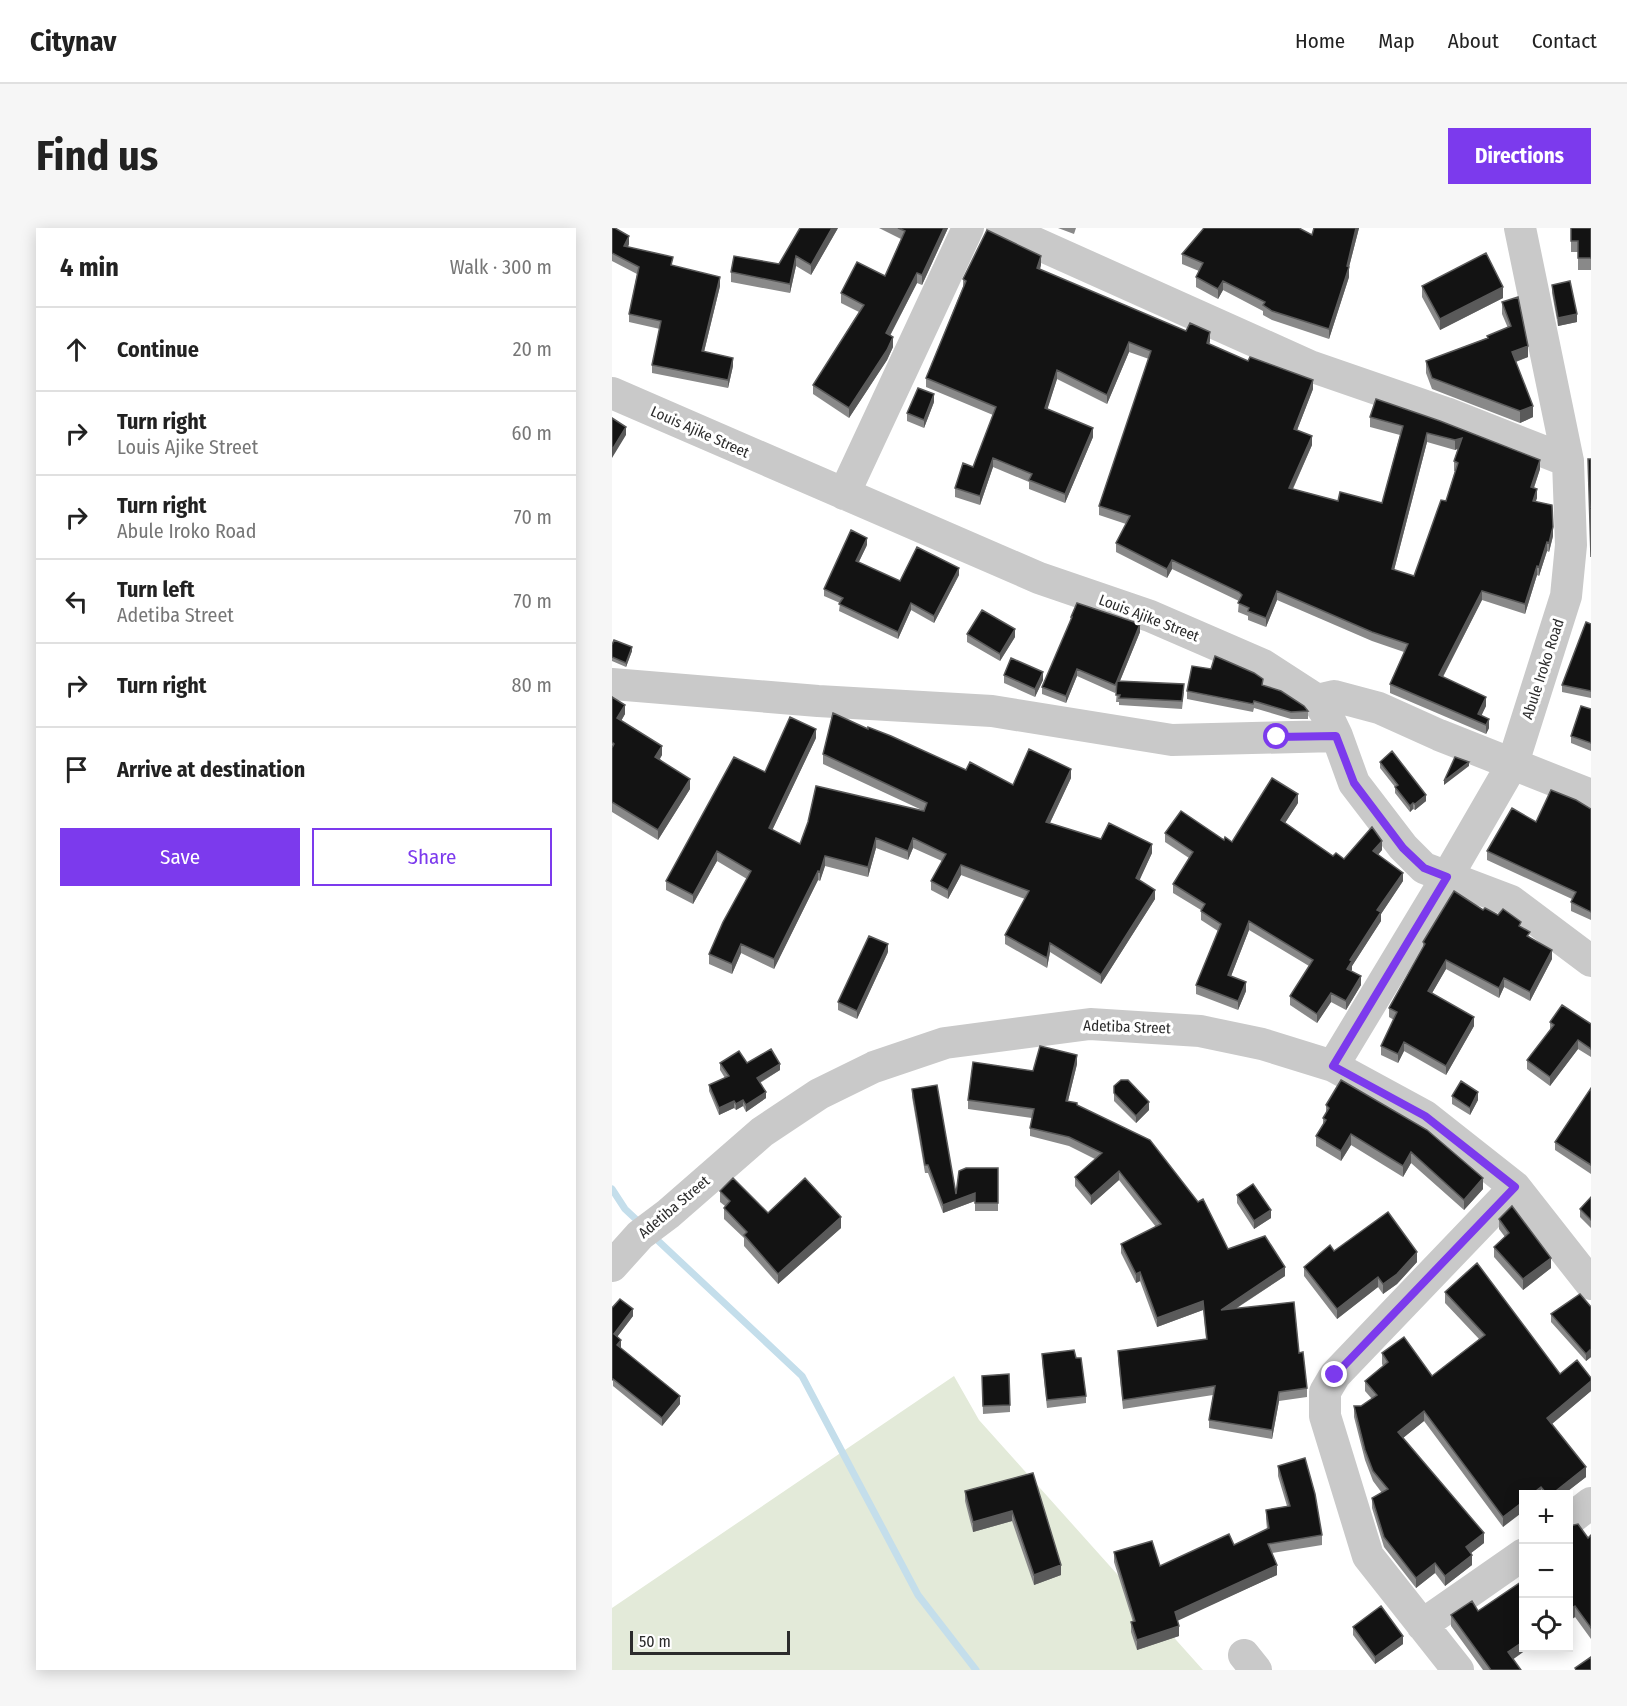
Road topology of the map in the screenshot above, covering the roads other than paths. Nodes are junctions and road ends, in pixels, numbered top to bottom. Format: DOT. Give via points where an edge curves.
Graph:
graph roads {
  1 [pos="968,228"];
  2 [pos="1002,228"];
  3 [pos="1520,228"];
  4 [pos="612,393"];
  5 [pos="1568,460"];
  6 [pos="844,494"];
  7 [pos="1579,595"];
  8 [pos="612,684"];
  9 [pos="1317,700"];
  10 [pos="1336,736"];
  11 [pos="1513,763"];
  12 [pos="1591,795"];
  13 [pos="1447,877"];
  14 [pos="1591,961"];
  15 [pos="1333,1066"];
  16 [pos="1515,1187"];
  17 [pos="612,1266"];
  18 [pos="1591,1284"];
  19 [pos="1591,1503"];
  20 [pos="1573,1517"];
  21 [pos="1519,1558"];
  22 [pos="1422,1626"];
  23 [pos="1458,1670"];
  1 -- 6 [label="street"];
  2 -- 5 [label="street" via="1310,366"];
  3 -- 5 [label="street, Abule Iroko Road"];
  4 -- 6 [label="street, Louis Ajike Street"];
  5 -- 7 [label="street, Abule Iroko Road" via="1571,545"];
  6 -- 9 [label="street, Louis Ajike Street" via="1039,578 1150,616 1226,648 1263,665"];
  7 -- 11 [label="street, Abule Iroko Road"];
  8 -- 10 [label="street" via="992,711 1172,740"];
  9 -- 10 [label="street, Louis Ajike Street"];
  9 -- 11 [label="street" via="1334,696 1379,708"];
  10 -- 13 [label="street, Louis Ajike Street" via="1354,783 1403,848 1424,868"];
  11 -- 12 [label="street"];
  11 -- 13 [label="street, Abule Iroko Road"];
  13 -- 14 [label="street, Louis Ajike Street" via="1511,901"];
  13 -- 15 [label="street, Abule Iroko Road"];
  15 -- 16 [label="street, Adetiba Street" via="1425,1116"];
  15 -- 17 [label="street, Adetiba Street" via="1262,1044 1200,1031 1090,1024 945,1043 874,1066 819,1094 762,1132 639,1235"];
  16 -- 18 [label="street, Adetiba Street"];
  16 -- 22 [label="street" via="1335,1375 1325,1392 1324,1416 1368,1556"];
  19 -- 20 [label="street"];
  21 -- 22 [label="street"];
  22 -- 23 [label="street"];
}
